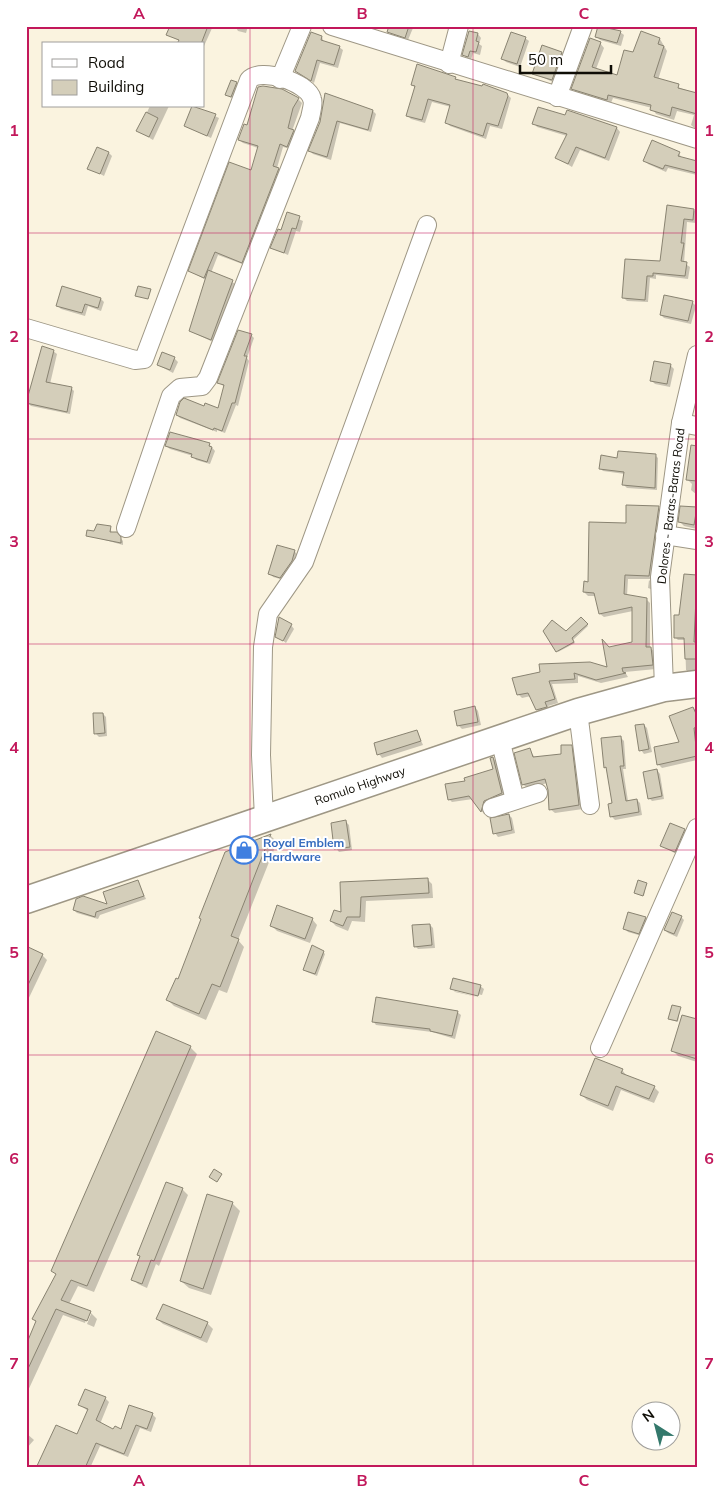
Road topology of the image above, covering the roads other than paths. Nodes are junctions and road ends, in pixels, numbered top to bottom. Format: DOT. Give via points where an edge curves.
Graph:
graph roads {
  1 [pos="302,26"];
  2 [pos="332,26"];
  3 [pos="459,26"];
  4 [pos="583,26"];
  5 [pos="449,64"];
  6 [pos="280,79"];
  7 [pos="556,97"];
  8 [pos="697,140"];
  9 [pos="427,225"];
  10 [pos="26,328"];
  11 [pos="697,355"];
  12 [pos="689,424"];
  13 [pos="126,528"];
  14 [pos="665,535"];
  15 [pos="697,540"];
  16 [pos="697,684"];
  17 [pos="664,688"];
  18 [pos="578,712"];
  19 [pos="500,739"];
  20 [pos="538,793"];
  21 [pos="515,800"];
  22 [pos="590,804"];
  23 [pos="492,808"];
  24 [pos="264,818"];
  25 [pos="697,828"];
  26 [pos="26,900"];
  27 [pos="600,1048"];
  1 -- 6 [label="street"];
  2 -- 5 [label="street"];
  3 -- 5 [label="street"];
  4 -- 7 [label="street"];
  5 -- 7 [label="street"];
  6 -- 10 [label="street" via="256,74 249,80 144,360"];
  6 -- 13 [label="street" via="303,86 309,92 313,100 310,118 208,378 202,386 180,388 171,396"];
  7 -- 8 [label="street"];
  9 -- 24 [label="street" via="304,562 268,614 263,647 261,755"];
  11 -- 12 [label="street, Dolores - Baras-Baras Road"];
  12 -- 14 [label="street, Dolores - Baras-Baras Road"];
  14 -- 15 [label="street"];
  14 -- 17 [label="street, Dolores - Baras-Baras Road" via="660,577"];
  16 -- 17 [label="highway, Romulo Highway"];
  17 -- 18 [label="highway, Romulo Highway"];
  18 -- 19 [label="highway, Romulo Highway"];
  18 -- 22 [label="street"];
  19 -- 21 [label="street"];
  19 -- 24 [label="highway, Romulo Highway"];
  20 -- 21 [label="street"];
  21 -- 23 [label="street"];
  24 -- 26 [label="highway, Romulo Highway"];
  25 -- 27 [label="street"];
}
